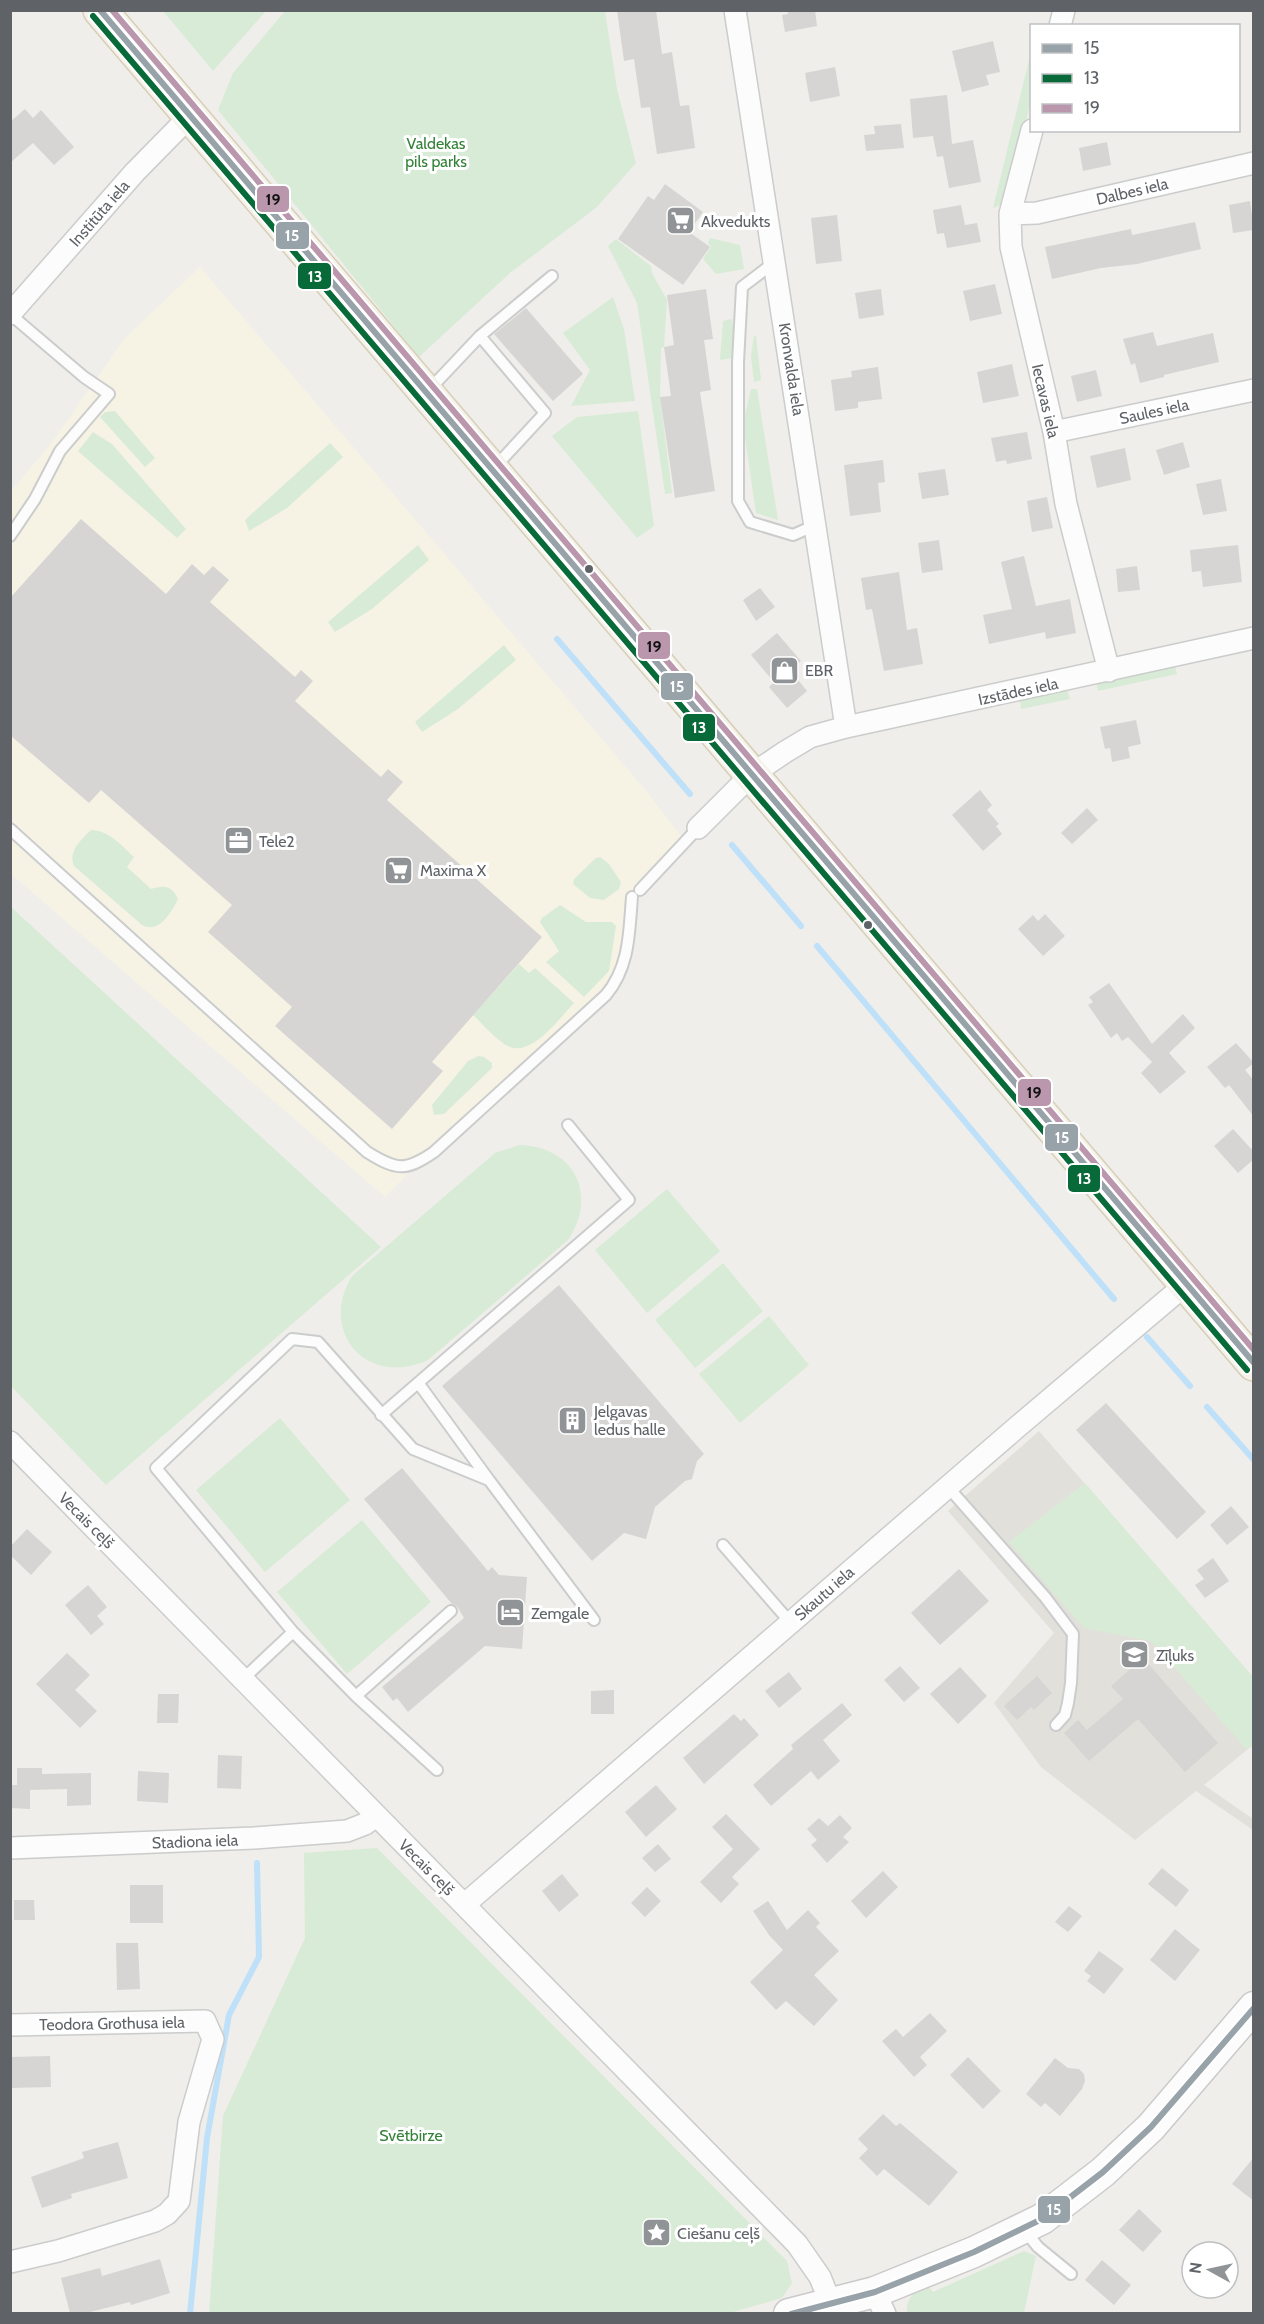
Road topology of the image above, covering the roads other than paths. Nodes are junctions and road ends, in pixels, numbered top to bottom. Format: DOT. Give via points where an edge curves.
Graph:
graph roads {
  1 [pos="100,10"];
  2 [pos="735,10"];
  3 [pos="190,116"];
  4 [pos="1031,132"];
  5 [pos="1254,163"];
  6 [pos="1010,214"];
  7 [pos="775,262"];
  8 [pos="552,276"];
  9 [pos="10,314"];
  10 [pos="480,336"];
  11 [pos="1254,390"];
  12 [pos="426,393"];
  13 [pos="1054,432"];
  14 [pos="492,470"];
  15 [pos="816,524"];
  16 [pos="10,536"];
  17 [pos="1254,638"];
  18 [pos="1109,671"];
  19 [pos="846,727"];
  20 [pos="751,775"];
  21 [pos="698,828"];
  22 [pos="10,829"];
  23 [pos="568,1125"];
  24 [pos="1185,1285"];
  25 [pos="1254,1364"];
  26 [pos="419,1384"];
  27 [pos="381,1415"];
  28 [pos="10,1442"];
  29 [pos="489,1480"];
  30 [pos="948,1487"];
  31 [pos="723,1545"];
  32 [pos="451,1611"];
  33 [pos="594,1620"];
  34 [pos="790,1623"];
  35 [pos="293,1632"];
  36 [pos="243,1679"];
  37 [pos="356,1696"];
  38 [pos="1056,1725"];
  39 [pos="437,1770"];
  40 [pos="376,1816"];
  41 [pos="10,1848"];
  42 [pos="465,1904"];
  43 [pos="1254,2007"];
  44 [pos="10,2025"];
  45 [pos="1022,2229"];
  46 [pos="10,2262"];
  47 [pos="1071,2274"];
  48 [pos="830,2302"];
  49 [pos="880,2302"];
  50 [pos="789,2313"];
  1 -- 3 [label="main road"];
  2 -- 7 [label="street, Kronvalda iela"];
  3 -- 9 [label="street, Institūta iela" via="135,172"];
  3 -- 12 [label="main road"];
  4 -- 6 [label="street, Iecavas iela"];
  5 -- 6 [label="street, Dalbes iela" via="1037,213"];
  6 -- 13 [label="street, Iecavas iela" via="1011,247"];
  7 -- 15 [label="street, Kronvalda iela"];
  7 -- 15 [label="lane" via="742,287 738,501 750,522 793,535"];
  8 -- 10 [label="lane"];
  9 -- 16 [label="lane" via="109,394 60,451"];
  10 -- 12 [label="lane"];
  10 -- 14 [label="lane" via="545,413"];
  11 -- 13 [label="street, Saules iela"];
  12 -- 14 [label="main road"];
  13 -- 18 [label="street, Iecavas iela" via="1066,504"];
  14 -- 20 [label="main road"];
  15 -- 19 [label="street, Kronvalda iela"];
  17 -- 18 [label="street, Izstādes iela"];
  18 -- 19 [label="street, Izstādes iela"];
  19 -- 20 [label="street, Izstādes iela" via="810,737"];
  20 -- 21 [label="street, Izstādes iela"];
  20 -- 24 [label="main road"];
  21 -- 22 [label="lane" via="636,893 626,959 606,995 434,1152 417,1164 404,1167 390,1166 367,1152"];
  23 -- 26 [label="lane" via="629,1200"];
  24 -- 25 [label="main road"];
  24 -- 30 [label="street, Skautu iela"];
  26 -- 27 [label="lane"];
  26 -- 29 [label="lane"];
  27 -- 29 [label="lane" via="413,1449"];
  27 -- 35 [label="lane" via="318,1342 292,1339 156,1468"];
  28 -- 36 [label="street, Vecais ceļš"];
  29 -- 33 [label="lane"];
  30 -- 34 [label="street, Skautu iela"];
  30 -- 38 [label="lane" via="1073,1634 1068,1703 1065,1715"];
  31 -- 34 [label="lane"];
  32 -- 37 [label="lane"];
  34 -- 42 [label="street, Skautu iela"];
  35 -- 36 [label="lane"];
  35 -- 37 [label="lane"];
  36 -- 40 [label="street, Vecais ceļš"];
  37 -- 39 [label="lane"];
  40 -- 41 [label="street, Stadiona iela" via="365,1824 336,1832"];
  40 -- 42 [label="street, Vecais ceļš"];
  42 -- 48 [label="street, Vecais ceļš" via="797,2244 820,2277"];
  43 -- 45 [label="main road" via="1150,2127 1103,2172 1042,2219"];
  44 -- 46 [label="street, Teodora Grothusa iela" via="205,2021 213,2039 189,2122 179,2201 155,2221"];
  45 -- 47 [label="lane"];
  45 -- 49 [label="main road"];
  48 -- 49 [label="main road"];
  48 -- 50 [label="main road"];
}
